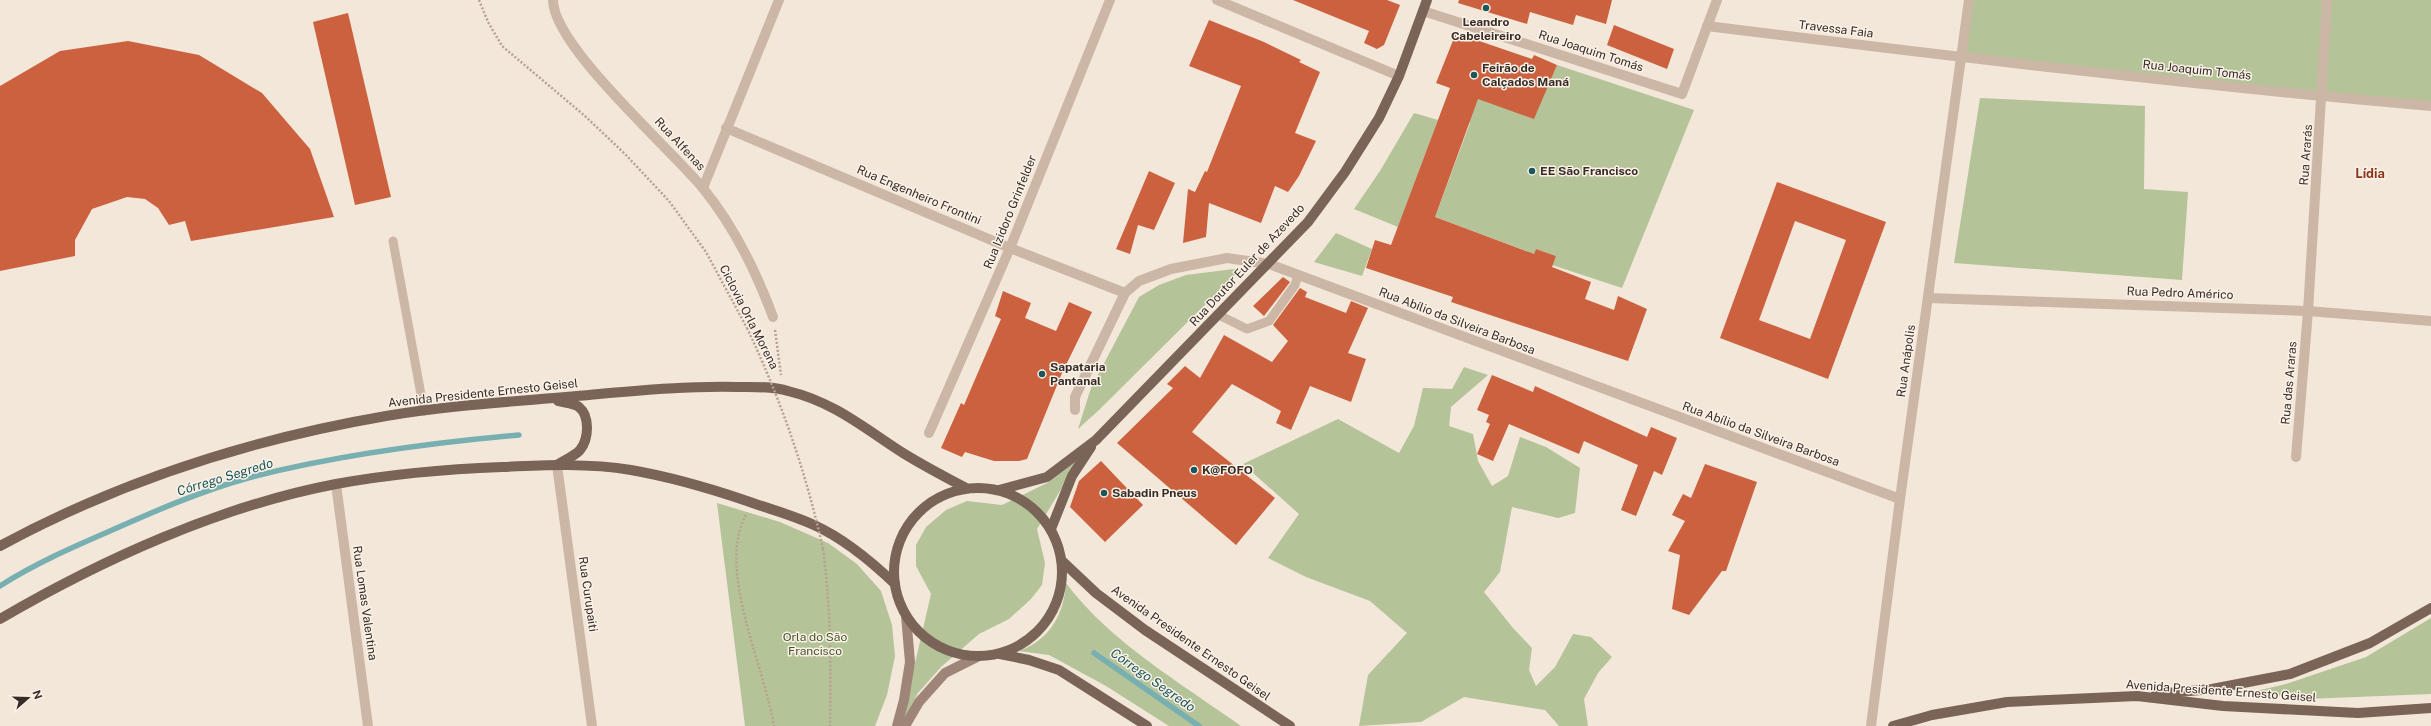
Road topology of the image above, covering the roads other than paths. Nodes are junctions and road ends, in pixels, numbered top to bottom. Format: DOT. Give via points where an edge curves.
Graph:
graph roads {
  1 [pos="553,0"];
  2 [pos="779,0"];
  3 [pos="1110,0"];
  4 [pos="1217,0"];
  5 [pos="1428,0"];
  6 [pos="1716,0"];
  7 [pos="1969,0"];
  8 [pos="2327,0"];
  9 [pos="1423,11"];
  10 [pos="1707,26"];
  11 [pos="1961,58"];
  12 [pos="1399,76"];
  13 [pos="2322,97"];
  14 [pos="2431,106"];
  15 [pos="726,128"];
  16 [pos="703,188"];
  17 [pos="393,241"];
  18 [pos="1010,248"];
  19 [pos="1269,264"];
  20 [pos="1298,275"];
  21 [pos="1125,293"];
  22 [pos="1928,298"];
  23 [pos="2308,311"];
  24 [pos="1218,315"];
  25 [pos="773,317"];
  26 [pos="2431,321"];
  27 [pos="549,399"];
  28 [pos="1075,410"];
  29 [pos="424,411"];
  30 [pos="929,433"];
  31 [pos="1096,440"];
  32 [pos="2296,457"];
  33 [pos="557,465"];
  34 [pos="336,484"];
  35 [pos="966,488"];
  36 [pos="999,490"];
  37 [pos="1900,499"];
  38 [pos="1050,529"];
  39 [pos="0,546"];
  40 [pos="1062,560"];
  41 [pos="894,584"];
  42 [pos="2431,608"];
  43 [pos="906,616"];
  44 [pos="0,619"];
  45 [pos="998,654"];
  46 [pos="977,657"];
  47 [pos="2137,696"];
  48 [pos="2431,708"];
  49 [pos="368,726"];
  50 [pos="592,726"];
  51 [pos="897,726"];
  52 [pos="905,726"];
  53 [pos="1147,726"];
  54 [pos="1290,726"];
  55 [pos="1871,726"];
  56 [pos="1893,726"];
  1 -- 16 [label="street, Rua Alfenas" via="561,29 586,63"];
  2 -- 15 [label="street"];
  3 -- 18 [label="street, Rua Izidoro Grinfelder"];
  4 -- 12 [label="street"];
  5 -- 9 [label="main road, Rua Doutor Euler de Azevedo"];
  6 -- 10 [label="street"];
  7 -- 11 [label="street, Rua Anápolis"];
  8 -- 13 [label="street, Rua Ararás"];
  9 -- 10 [label="street, Rua Joaquim Tomás" via="1682,94"];
  9 -- 12 [label="main road, Rua Doutor Euler de Azevedo"];
  10 -- 11 [label="street, Travessa Faia"];
  11 -- 13 [label="street, Rua Joaquim Tomás"];
  11 -- 22 [label="street, Rua Anápolis"];
  12 -- 19 [label="main road, Rua Doutor Euler de Azevedo" via="1379,118 1345,172 1308,222"];
  13 -- 14 [label="street, Rua Joaquim Tomás"];
  13 -- 23 [label="street, Rua Ararás"];
  15 -- 16 [label="street"];
  15 -- 18 [label="street, Rua Engenheiro Frontini"];
  16 -- 25 [label="street, Rua Alfenas" via="745,251"];
  17 -- 29 [label="lane"];
  18 -- 21 [label="street, Rua Engenheiro Frontini"];
  18 -- 30 [label="street, Rua Izidoro Grinfelder"];
  19 -- 20 [label="street, Rua Abílio da Silveira Barbosa"];
  19 -- 21 [label="street, Rua Abílio da Silveira Barbosa" via="1227,258 1171,269 1139,281"];
  19 -- 24 [label="main road, Rua Doutor Euler de Azevedo"];
  20 -- 24 [label="lane" via="1295,285 1268,321 1247,329"];
  20 -- 37 [label="street, Rua Abílio da Silveira Barbosa"];
  21 -- 28 [label="street, Rua Abílio da Silveira Barbosa" via="1075,397"];
  22 -- 23 [label="street, Rua Pedro Américo"];
  22 -- 37 [label="street, Rua Anápolis"];
  23 -- 26 [label="street, Rua Pedro Américo"];
  23 -- 32 [label="street, Rua das Araras"];
  24 -- 31 [label="main road, Rua Doutor Euler de Azevedo"];
  27 -- 29 [label="main road, Avenida Presidente Ernesto Geisel"];
  27 -- 33 [label="main road" via="577,406 582,410 587,426 587,436 580,451"];
  27 -- 35 [label="main road, Avenida Presidente Ernesto Geisel" via="688,386 783,389 811,397 843,412 903,453"];
  29 -- 39 [label="main road, Avenida Presidente Ernesto Geisel" via="328,427 260,442 196,462 88,505"];
  31 -- 36 [label="main road" via="1047,477"];
  31 -- 38 [label="main road" via="1072,476"];
  33 -- 34 [label="main road" via="447,469"];
  33 -- 41 [label="main road" via="630,470 699,485 815,525 870,559"];
  33 -- 50 [label="street, Rua Curupaiti"];
  34 -- 44 [label="main road" via="277,498 207,521 34,599"];
  34 -- 49 [label="street, Rua Lomas Valentina"];
  35 -- 36 [label="main road"];
  35 -- 41 [label="main road" via="935,500 910,522 896,552"];
  36 -- 38 [label="main road" via="1029,505"];
  37 -- 55 [label="street, Rua Anápolis"];
  38 -- 40 [label="main road"];
  40 -- 45 [label="main road" via="1060,594 1046,624 1022,646"];
  40 -- 54 [label="main road, Avenida Presidente Ernesto Geisel" via="1096,593 1145,630"];
  41 -- 43 [label="main road"];
  42 -- 47 [label="main road" via="2370,643 2290,674 2212,689"];
  43 -- 46 [label="main road" via="928,640 957,655"];
  43 -- 51 [label="street" via="910,662"];
  45 -- 46 [label="main road"];
  45 -- 53 [label="main road" via="1029,660 1059,670"];
  46 -- 52 [label="street" via="945,673 919,702"];
  47 -- 48 [label="main road, Avenida Presidente Ernesto Geisel" via="2223,706 2350,713"];
  47 -- 56 [label="main road, Avenida Presidente Ernesto Geisel" via="2007,702 1932,715"];
}
